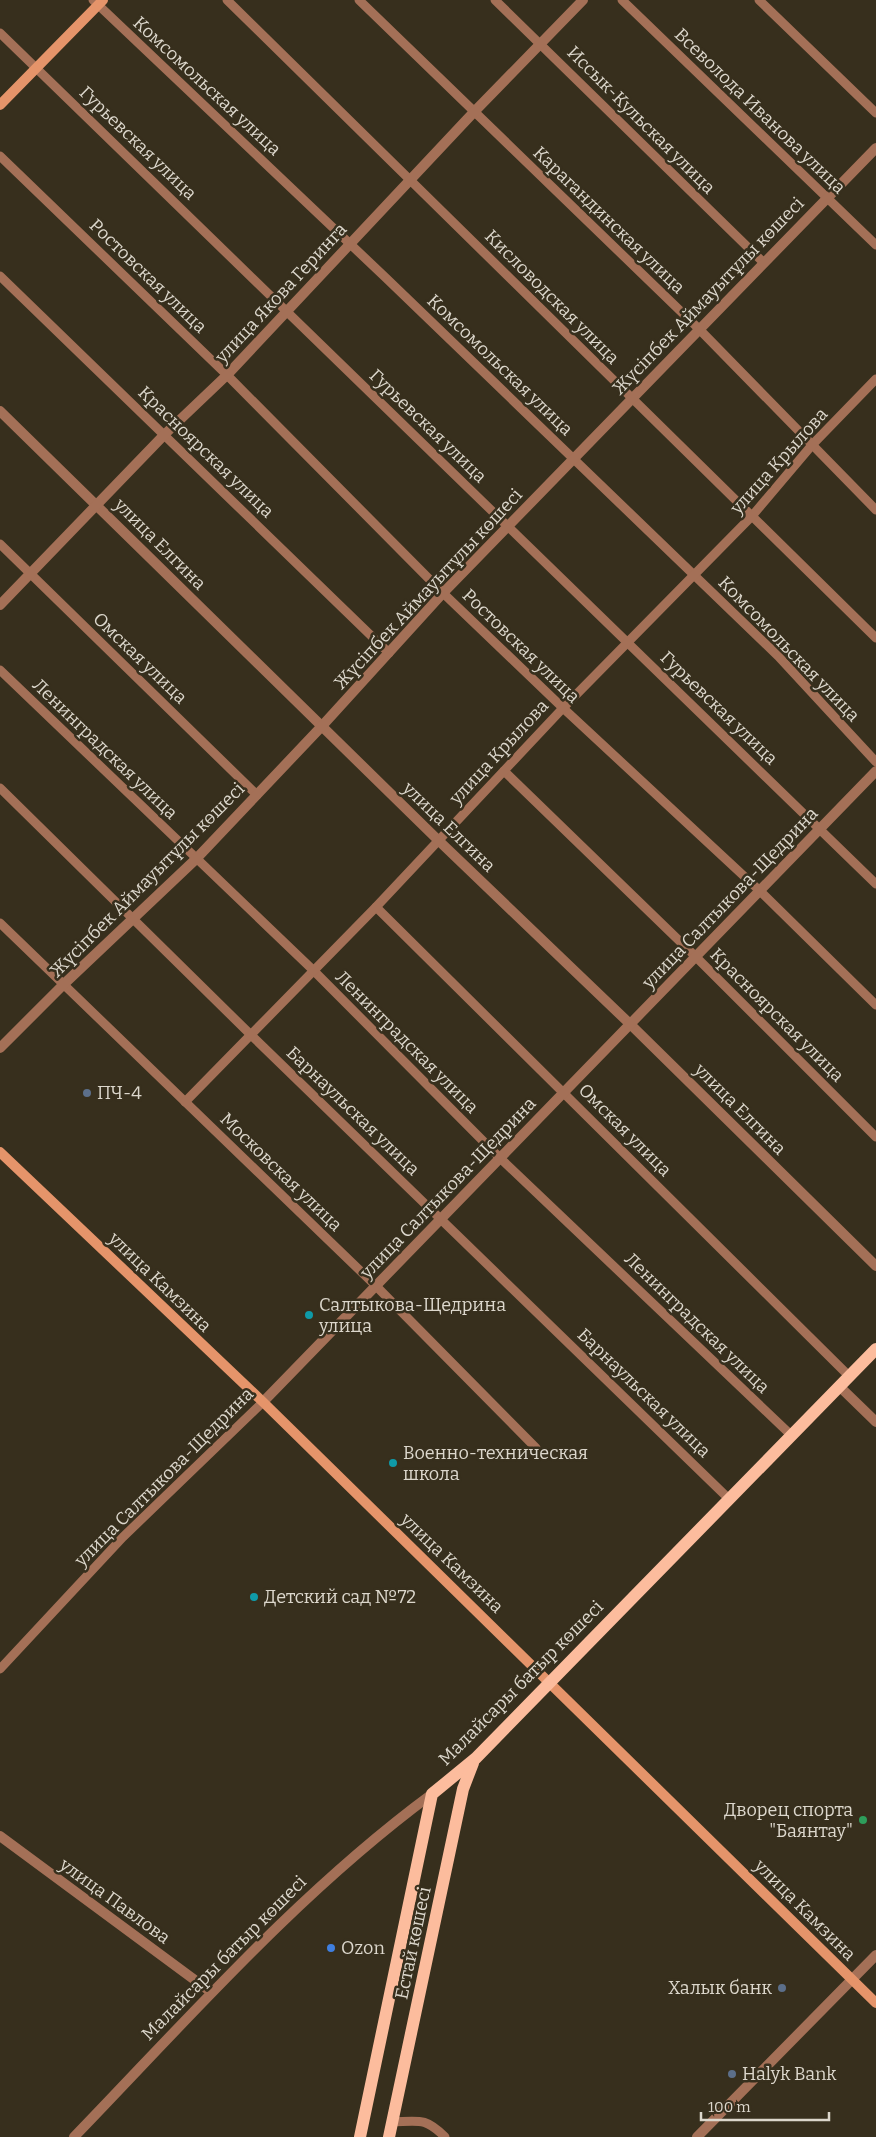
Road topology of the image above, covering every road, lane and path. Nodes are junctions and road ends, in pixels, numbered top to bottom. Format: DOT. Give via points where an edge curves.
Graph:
graph roads {
  1 [pos="227,0"];
  2 [pos="359,0"];
  3 [pos="495,0"];
  4 [pos="583,0"];
  5 [pos="622,0"];
  6 [pos="759,0"];
  7 [pos="98,2"];
  8 [pos="0,33"];
  9 [pos="540,43"];
  10 [pos="36,68"];
  11 [pos="0,105"];
  12 [pos="473,112"];
  13 [pos="876,113"];
  14 [pos="876,148"];
  15 [pos="0,156"];
  16 [pos="410,180"];
  17 [pos="827,198"];
  18 [pos="350,244"];
  19 [pos="876,245"];
  20 [pos="764,263"];
  21 [pos="0,276"];
  22 [pos="288,311"];
  23 [pos="699,329"];
  24 [pos="227,375"];
  25 [pos="876,379"];
  26 [pos="631,398"];
  27 [pos="0,411"];
  28 [pos="165,434"];
  29 [pos="812,445"];
  30 [pos="573,458"];
  31 [pos="97,504"];
  32 [pos="876,510"];
  33 [pos="752,516"];
  34 [pos="508,526"];
  35 [pos="0,544"];
  36 [pos="30,574"];
  37 [pos="695,576"];
  38 [pos="443,593"];
  39 [pos="0,605"];
  40 [pos="876,638"];
  41 [pos="627,642"];
  42 [pos="389,653"];
  43 [pos="0,670"];
  44 [pos="562,708"];
  45 [pos="322,726"];
  46 [pos="876,762"];
  47 [pos="504,771"];
  48 [pos="876,771"];
  49 [pos="0,788"];
  50 [pos="257,795"];
  51 [pos="820,829"];
  52 [pos="438,840"];
  53 [pos="196,859"];
  54 [pos="876,884"];
  55 [pos="760,891"];
  56 [pos="376,908"];
  57 [pos="134,919"];
  58 [pos="0,924"];
  59 [pos="695,956"];
  60 [pos="313,970"];
  61 [pos="64,984"];
  62 [pos="876,1005"];
  63 [pos="630,1024"];
  64 [pos="251,1035"];
  65 [pos="0,1048"];
  66 [pos="564,1093"];
  67 [pos="185,1102"];
  68 [pos="876,1137"];
  69 [pos="0,1152"];
  70 [pos="500,1158"];
  71 [pos="441,1219"];
  72 [pos="876,1266"];
  73 [pos="376,1286"];
  74 [pos="876,1349"];
  75 [pos="850,1376"];
  76 [pos="839,1386"];
  77 [pos="263,1402"];
  78 [pos="876,1422"];
  79 [pos="791,1435"];
  80 [pos="536,1448"];
  81 [pos="728,1498"];
  82 [pos="0,1669"];
  83 [pos="550,1681"];
  84 [pos="476,1758"];
  85 [pos="432,1794"];
  86 [pos="0,1836"];
  87 [pos="876,1956"];
  88 [pos="852,1980"];
  89 [pos="211,1992"];
  90 [pos="876,2003"];
  91 [pos="392,2122"];
  92 [pos="74,2137"];
  93 [pos="360,2137"];
  94 [pos="389,2137"];
  95 [pos="445,2137"];
  96 [pos="697,2137"];
  1 -- 16 [label="street, Кисловодская улица"];
  2 -- 12 [label="street, Карагандинская улица"];
  3 -- 9 [label="street, Иссык-Кульская улица"];
  4 -- 9 [label="street, улица Якова Геринга"];
  5 -- 17 [label="street, Всеволода Иванова улица"];
  6 -- 13 [label="street"];
  7 -- 10 [label="main road"];
  7 -- 18 [label="street, Комсомольская улица"];
  8 -- 10 [label="street, Гурьевская улица"];
  9 -- 12 [label="street, улица Якова Геринга"];
  9 -- 20 [label="street, Иссык-Кульская улица"];
  10 -- 11 [label="main road"];
  10 -- 22 [label="street, Гурьевская улица"];
  12 -- 16 [label="street, улица Якова Геринга"];
  12 -- 23 [label="street, Карагандинская улица"];
  14 -- 17 [label="street, Жүсіпбек Аймауытұлы көшесі"];
  15 -- 24 [label="street, Ростовская улица"];
  16 -- 18 [label="street, улица Якова Геринга"];
  16 -- 26 [label="street, Кисловодская улица"];
  17 -- 19 [label="street, Всеволода Иванова улица"];
  17 -- 20 [label="street, Жүсіпбек Аймауытұлы көшесі"];
  18 -- 22 [label="street, улица Якова Геринга"];
  18 -- 30 [label="street, Комсомольская улица"];
  20 -- 23 [label="street, Жүсіпбек Аймауытұлы көшесі"];
  21 -- 28 [label="street, Красноярская улица"];
  22 -- 24 [label="street, улица Якова Геринга"];
  22 -- 34 [label="street, Гурьевская улица"];
  23 -- 26 [label="street, Жүсіпбек Аймауытұлы көшесі"];
  23 -- 29 [label="street, Карагандинская улица"];
  24 -- 28 [label="street, улица Якова Геринга"];
  24 -- 38 [label="street, Ростовская улица"];
  25 -- 29 [label="street, улица Крылова"];
  26 -- 30 [label="street, Жүсіпбек Аймауытұлы көшесі"];
  26 -- 33 [label="street, Кисловодская улица"];
  27 -- 31 [label="street, улица Елгина"];
  28 -- 31 [label="street, улица Якова Геринга"];
  28 -- 42 [label="street, Красноярская улица"];
  29 -- 32 [label="street, Карагандинская улица"];
  29 -- 33 [label="street, улица Крылова"];
  30 -- 34 [label="street, Жүсіпбек Аймауытұлы көшесі"];
  30 -- 37 [label="street, Комсомольская улица"];
  31 -- 36 [label="street, улица Якова Геринга"];
  31 -- 45 [label="street, улица Елгина"];
  33 -- 37 [label="street, улица Крылова"];
  33 -- 40 [label="street, Кисловодская улица"];
  34 -- 38 [label="street, Жүсіпбек Аймауытұлы көшесі"];
  34 -- 41 [label="street, Гурьевская улица"];
  35 -- 36 [label="street, Омская улица"];
  36 -- 39 [label="street, улица Якова Геринга"];
  36 -- 50 [label="street, Омская улица"];
  37 -- 41 [label="street, улица Крылова"];
  37 -- 46 [label="street, Комсомольская улица" via="778,656"];
  38 -- 42 [label="street, Жүсіпбек Аймауытұлы көшесі"];
  38 -- 44 [label="street, Ростовская улица"];
  41 -- 44 [label="street, улица Крылова"];
  41 -- 51 [label="street, Гурьевская улица"];
  42 -- 45 [label="street, Жүсіпбек Аймауытұлы көшесі"];
  43 -- 53 [label="street, Ленинградская улица"];
  44 -- 47 [label="street, улица Крылова"];
  44 -- 55 [label="street, Ростовская улица"];
  45 -- 50 [label="street, Жүсіпбек Аймауытұлы көшесі"];
  45 -- 52 [label="street, улица Елгина"];
  47 -- 52 [label="street, улица Крылова"];
  47 -- 59 [label="street, Красноярская улица"];
  48 -- 51 [label="street, улица Салтыкова-Щедрина"];
  49 -- 57 [label="street, Барнаульская улица"];
  50 -- 53 [label="street, Жүсіпбек Аймауытұлы көшесі"];
  51 -- 54 [label="street, Гурьевская улица"];
  51 -- 55 [label="street, улица Салтыкова-Щедрина"];
  52 -- 56 [label="street, улица Крылова"];
  52 -- 63 [label="street, улица Елгина"];
  53 -- 57 [label="street, Жүсіпбек Аймауытұлы көшесі"];
  53 -- 60 [label="street, Ленинградская улица"];
  55 -- 59 [label="street, улица Салтыкова-Щедрина"];
  55 -- 62 [label="street, Ростовская улица"];
  56 -- 60 [label="street, улица Крылова"];
  56 -- 66 [label="street, Омская улица"];
  57 -- 61 [label="street, Жүсіпбек Аймауытұлы көшесі"];
  57 -- 64 [label="street, Барнаульская улица"];
  58 -- 61 [label="street, Московская улица"];
  59 -- 63 [label="street, улица Салтыкова-Щедрина"];
  59 -- 68 [label="street, Красноярская улица"];
  60 -- 64 [label="street, улица Крылова"];
  60 -- 70 [label="street, Ленинградская улица"];
  61 -- 65 [label="street, Жүсіпбек Аймауытұлы көшесі"];
  61 -- 67 [label="street, Московская улица"];
  63 -- 66 [label="street, улица Салтыкова-Щедрина"];
  63 -- 72 [label="street, улица Елгина"];
  64 -- 67 [label="street, улица Крылова"];
  64 -- 71 [label="street, Барнаульская улица"];
  66 -- 70 [label="street, улица Салтыкова-Щедрина"];
  66 -- 75 [label="street, Омская улица"];
  67 -- 73 [label="street, Московская улица"];
  69 -- 77 [label="main road, улица Камзина"];
  70 -- 71 [label="street, улица Салтыкова-Щедрина"];
  70 -- 79 [label="street, Ленинградская улица"];
  71 -- 73 [label="street, улица Салтыкова-Щедрина"];
  71 -- 81 [label="street, Барнаульская улица"];
  73 -- 77 [label="street, улица Салтыкова-Щедрина"];
  73 -- 80 [label="street, Московская улица"];
  74 -- 75 [label="main road, Малайсары батыр көшесі"];
  75 -- 76 [label="main road, Малайсары батыр көшесі"];
  76 -- 78 [label="street"];
  76 -- 79 [label="main road, Малайсары батыр көшесі"];
  77 -- 82 [label="street, улица Салтыкова-Щедрина" via="123,1537"];
  77 -- 83 [label="main road, улица Камзина"];
  79 -- 81 [label="main road, Малайсары батыр көшесі"];
  81 -- 83 [label="main road, Малайсары батыр көшесі"];
  83 -- 84 [label="main road, Малайсары батыр көшесі"];
  83 -- 88 [label="main road, улица Камзина"];
  84 -- 85 [label="main road, Малайсары батыр көшесі"];
  84 -- 91 [label="main road, Естай көшесі" via="463,1789"];
  85 -- 89 [label="street, Малайсары батыр көшесі" via="382,1832 316,1890"];
  85 -- 93 [label="main road, Естай көшесі"];
  86 -- 89 [label="street, улица Павлова"];
  87 -- 88 [label="street"];
  88 -- 90 [label="main road, улица Камзина"];
  88 -- 96 [label="street"];
  89 -- 92 [label="street, Малайсары батыр көшесі"];
  91 -- 94 [label="main road, Естай көшесі"];
  91 -- 95 [label="street" via="424,2121"];
}
